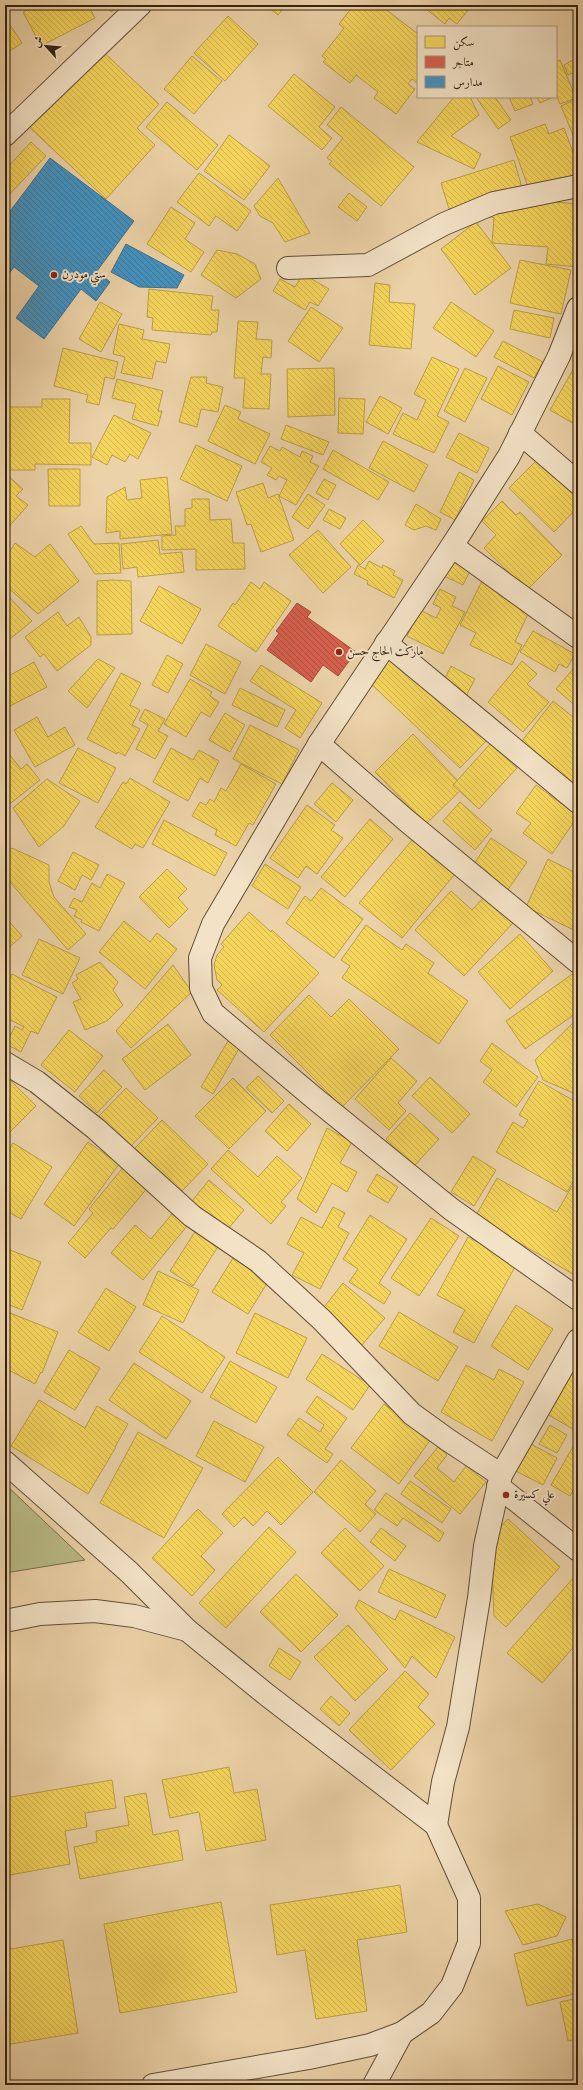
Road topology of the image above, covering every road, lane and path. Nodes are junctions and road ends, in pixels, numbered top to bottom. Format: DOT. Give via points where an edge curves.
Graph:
graph roads {
  1 [pos="140,5"];
  2 [pos="5,135"];
  3 [pos="578,186"];
  4 [pos="288,268"];
  5 [pos="578,308"];
  6 [pos="572,338"];
  7 [pos="520,433"];
  8 [pos="578,483"];
  9 [pos="452,546"];
  10 [pos="578,637"];
  11 [pos="386,643"];
  12 [pos="319,744"];
  13 [pos="578,802"];
  14 [pos="578,962"];
  15 [pos="5,1063"];
  16 [pos="578,1299"];
  17 [pos="578,1340"];
  18 [pos="5,1462"];
  19 [pos="499,1480"];
  20 [pos="578,1550"];
  21 [pos="5,1621"];
  22 [pos="187,1630"];
  23 [pos="436,1825"];
  24 [pos="402,2033"];
  25 [pos="153,2085"];
  26 [pos="374,2085"];
  1 -- 2 [label="street"];
  3 -- 4 [label="street" via="494,203 444,224 368,265"];
  5 -- 6 [label="street"];
  6 -- 7 [label="street" via="559,356"];
  7 -- 8 [label="street"];
  7 -- 9 [label="street" via="509,456"];
  9 -- 10 [label="street"];
  9 -- 11 [label="street"];
  11 -- 12 [label="street"];
  11 -- 13 [label="street"];
  12 -- 14 [label="street" via="407,821"];
  12 -- 16 [label="street" via="213,924 200,958 201,988 213,1013 313,1097 450,1209"];
  15 -- 19 [label="street" via="37,1082 96,1129 192,1216 258,1261 288,1286 412,1414"];
  17 -- 19 [label="street"];
  18 -- 22 [label="street" via="130,1572"];
  19 -- 20 [label="street"];
  19 -- 23 [label="street" via="485,1546 458,1727 442,1782"];
  21 -- 22 [label="street" via="40,1614 95,1611 134,1616"];
  22 -- 23 [label="street"];
  23 -- 24 [label="street" via="469,1898 469,1943 452,1986 431,2013"];
  24 -- 25 [label="street" via="370,2045"];
  24 -- 26 [label="street"];
}
